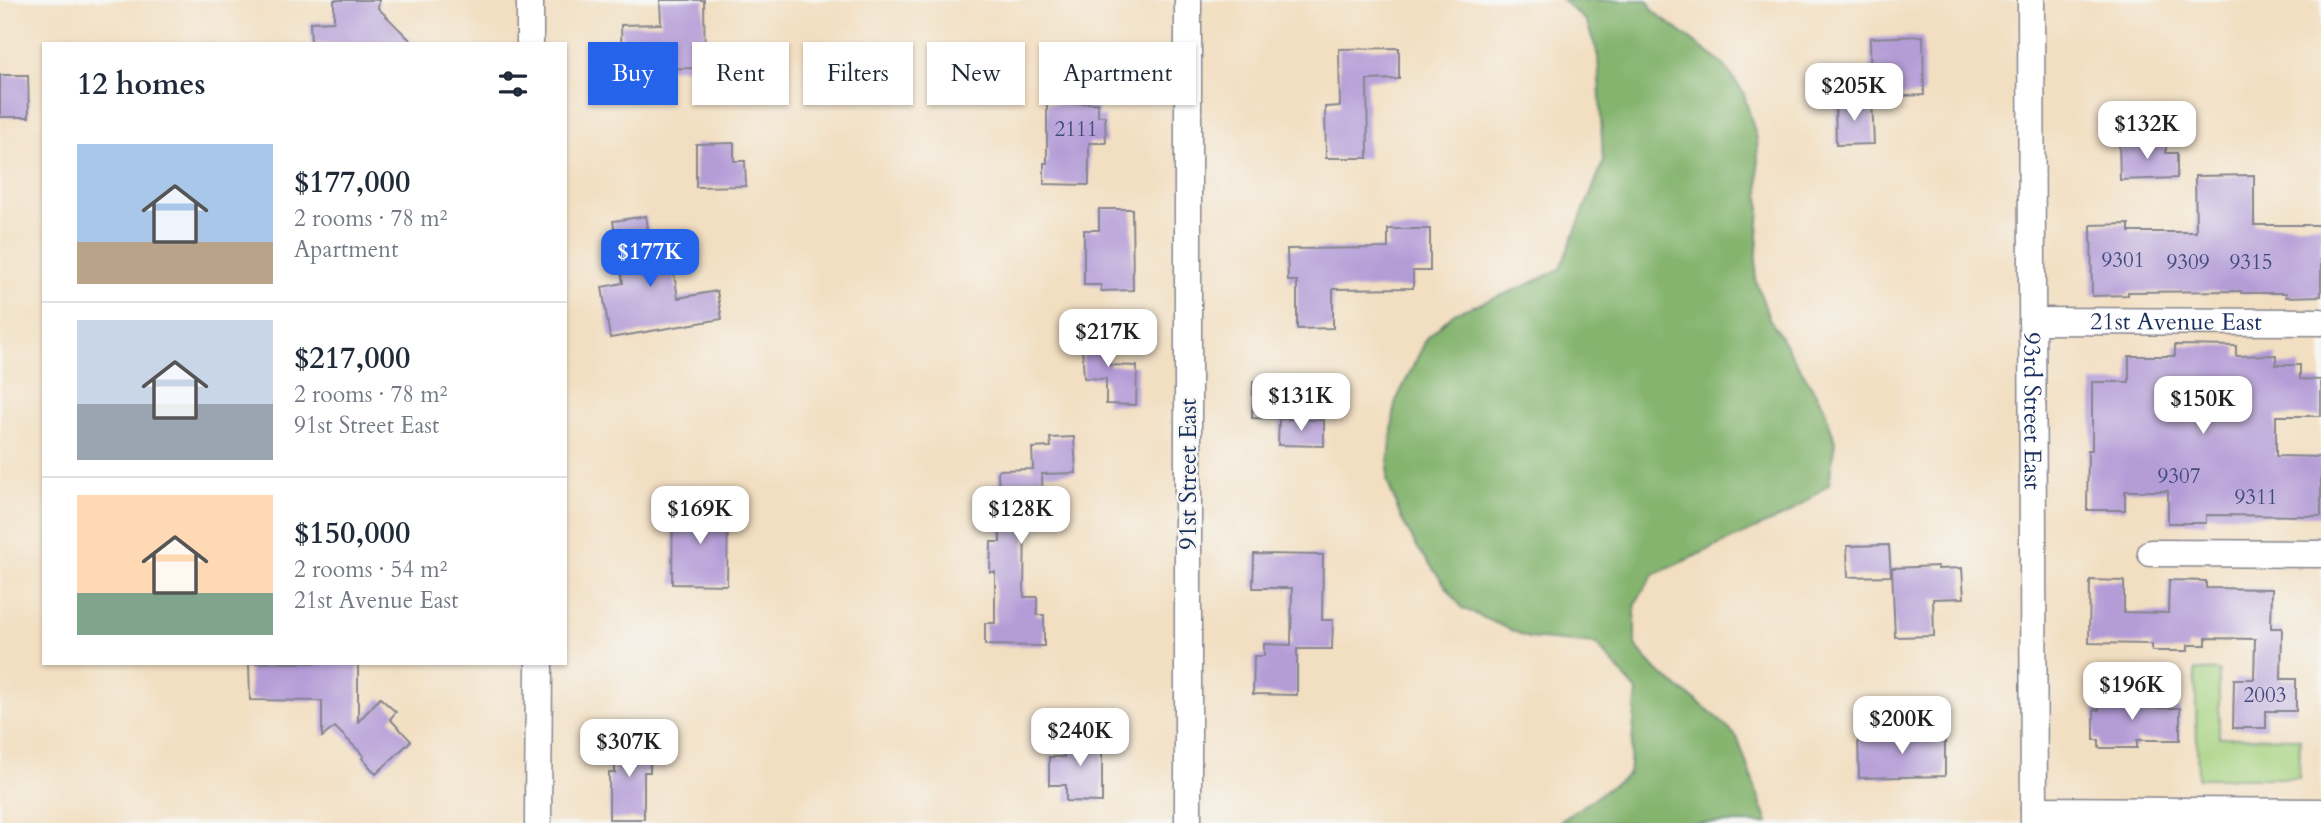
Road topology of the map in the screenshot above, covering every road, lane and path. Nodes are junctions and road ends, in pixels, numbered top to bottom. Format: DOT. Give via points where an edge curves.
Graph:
graph roads {
  1 [pos="530,0"];
  2 [pos="1188,0"];
  3 [pos="2031,0"];
  4 [pos="530,42"];
  5 [pos="2032,321"];
  6 [pos="2321,322"];
  7 [pos="2151,553"];
  8 [pos="2321,554"];
  9 [pos="539,665"];
  10 [pos="2321,812"];
  11 [pos="2034,817"];
  12 [pos="538,823"];
  13 [pos="1188,823"];
  1 -- 4 [label="street"];
  2 -- 13 [label="street, 91st Street East"];
  3 -- 5 [label="street, 93rd Street East"];
  5 -- 6 [label="street, 21st Avenue East"];
  5 -- 11 [label="street, 93rd Street East"];
  7 -- 8 [label="street"];
  9 -- 12 [label="street"];
  10 -- 11 [label="street"];
}
